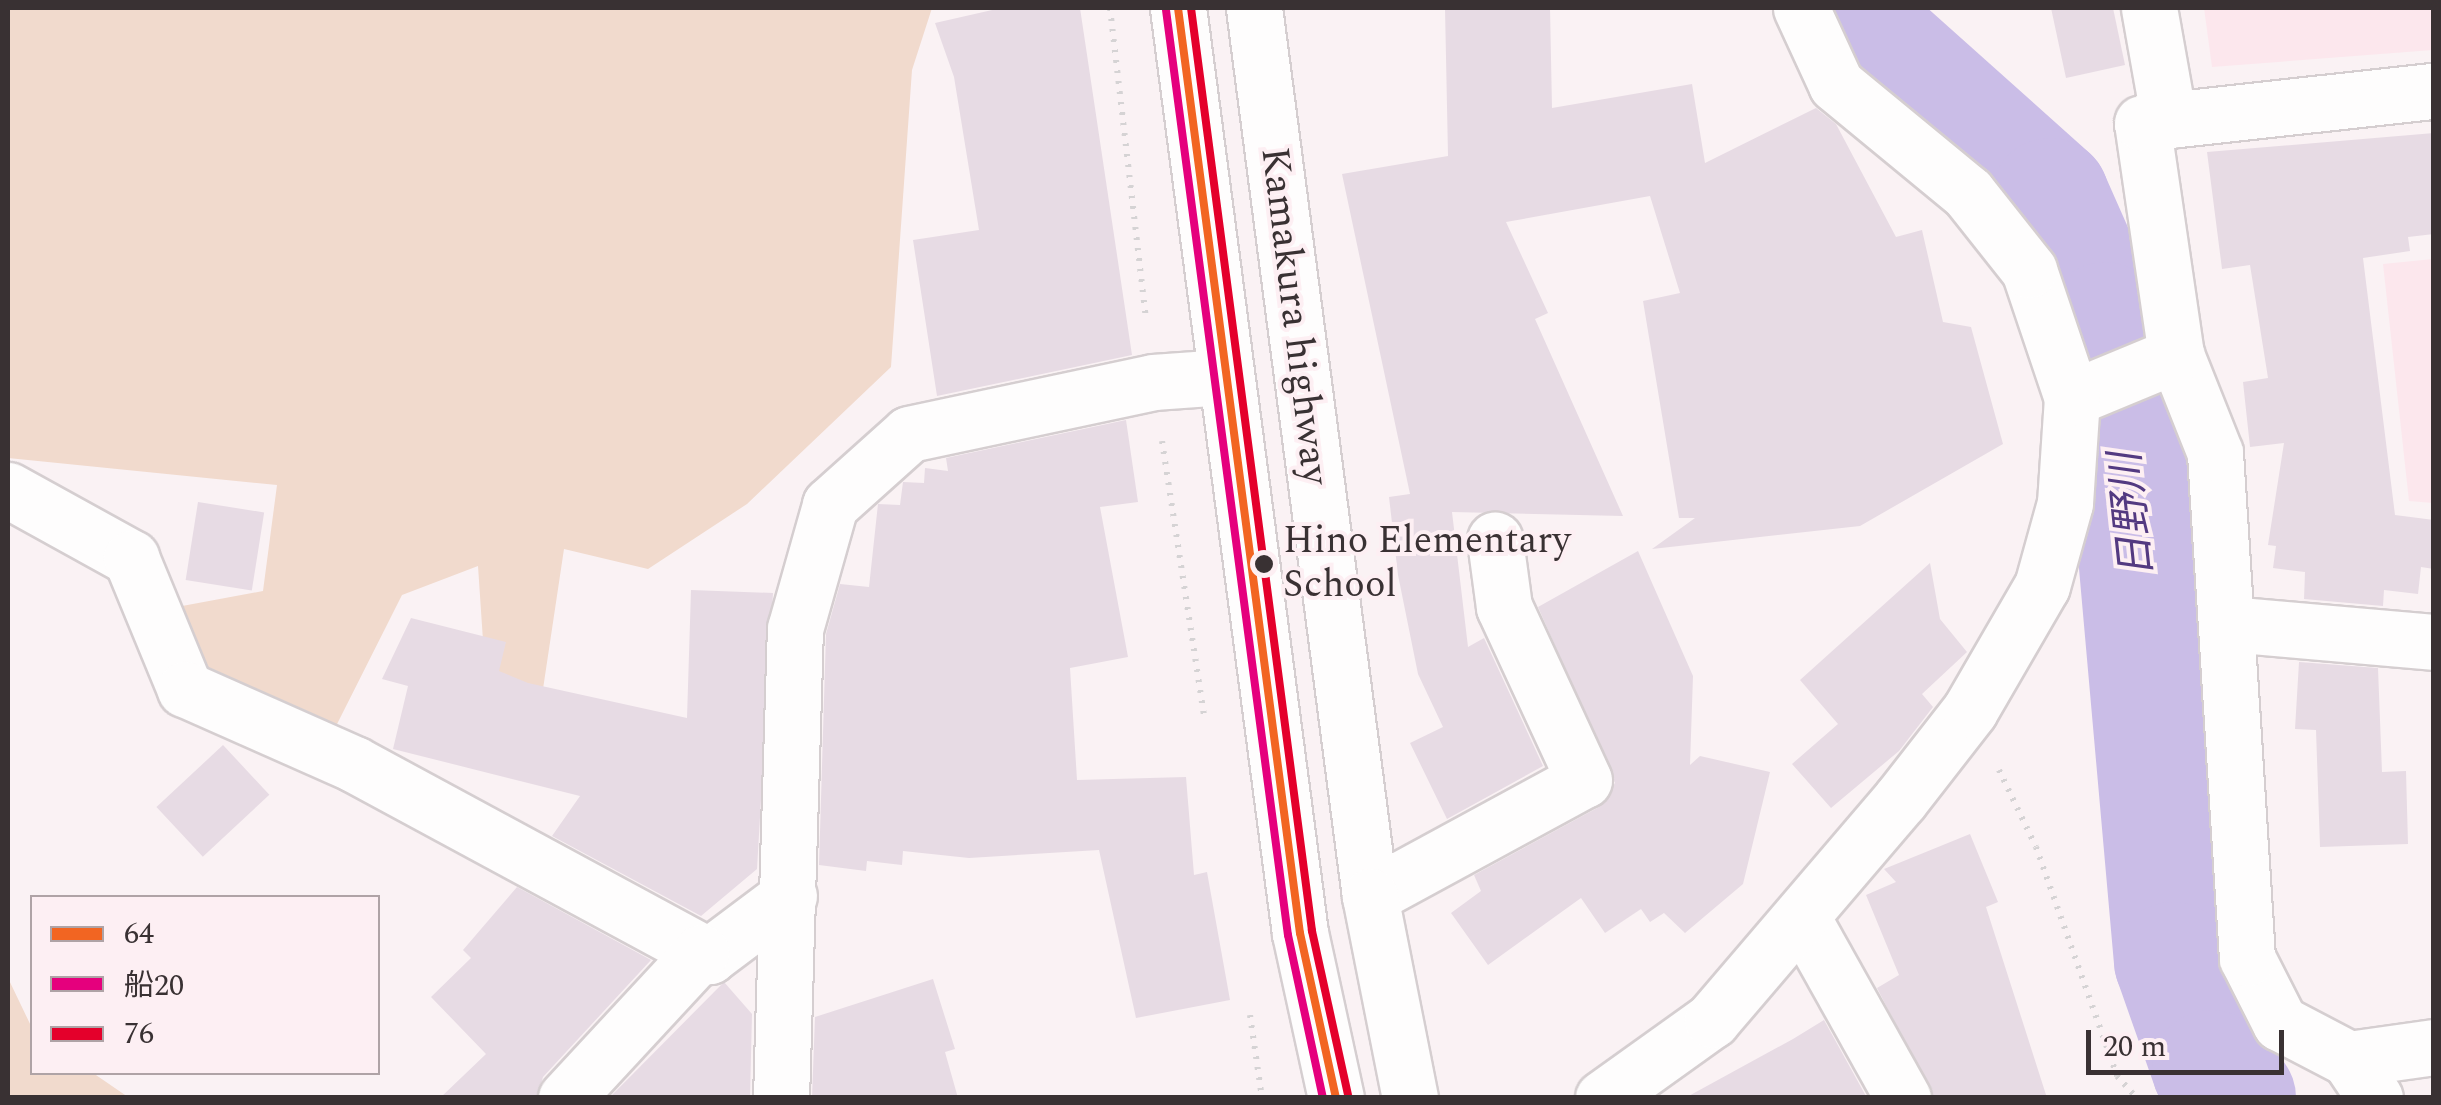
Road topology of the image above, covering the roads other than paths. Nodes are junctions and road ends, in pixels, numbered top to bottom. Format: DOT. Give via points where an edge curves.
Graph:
graph roads {
  1 [pos="1178,8"];
  2 [pos="1254,8"];
  3 [pos="1801,8"];
  4 [pos="2149,8"];
  5 [pos="2434,90"];
  6 [pos="2169,120"];
  7 [pos="2176,355"];
  8 [pos="1224,377"];
  9 [pos="2072,398"];
  10 [pos="8,490"];
  11 [pos="1495,540"];
  12 [pos="2230,624"];
  13 [pos="2434,642"];
  14 [pos="789,896"];
  15 [pos="1370,896"];
  16 [pos="1804,921"];
  17 [pos="701,952"];
  18 [pos="2434,1047"];
  19 [pos="2362,1078"];
  20 [pos="566,1098"];
  21 [pos="781,1098"];
  22 [pos="1336,1098"];
  23 [pos="1410,1098"];
  24 [pos="1603,1098"];
  25 [pos="1903,1098"];
  1 -- 8 [label="street, Kamakura highway"];
  2 -- 15 [label="street, Kamakura highway"];
  3 -- 9 [label="street" via="1836,84 1968,193 2028,270"];
  4 -- 6 [label="street"];
  5 -- 6 [label="street"];
  6 -- 7 [label="street" via="2142,123"];
  7 -- 9 [label="street"];
  7 -- 12 [label="street" via="2215,453"];
  8 -- 14 [label="street" via="1153,382 908,434 830,505 795,629"];
  8 -- 22 [label="street, Kamakura highway" via="1300,933"];
  9 -- 16 [label="street" via="2065,503 2042,586 1970,710"];
  10 -- 17 [label="street" via="132,558 185,688 354,764"];
  11 -- 15 [label="street" via="1504,607 1584,780"];
  12 -- 13 [label="street"];
  12 -- 19 [label="street" via="2247,958 2280,1023"];
  14 -- 17 [label="street" via="709,956"];
  14 -- 21 [label="street"];
  15 -- 23 [label="street, Kamakura highway"];
  16 -- 24 [label="street" via="1712,1020"];
  16 -- 25 [label="street"];
  17 -- 20 [label="street"];
  18 -- 19 [label="street"];
}
